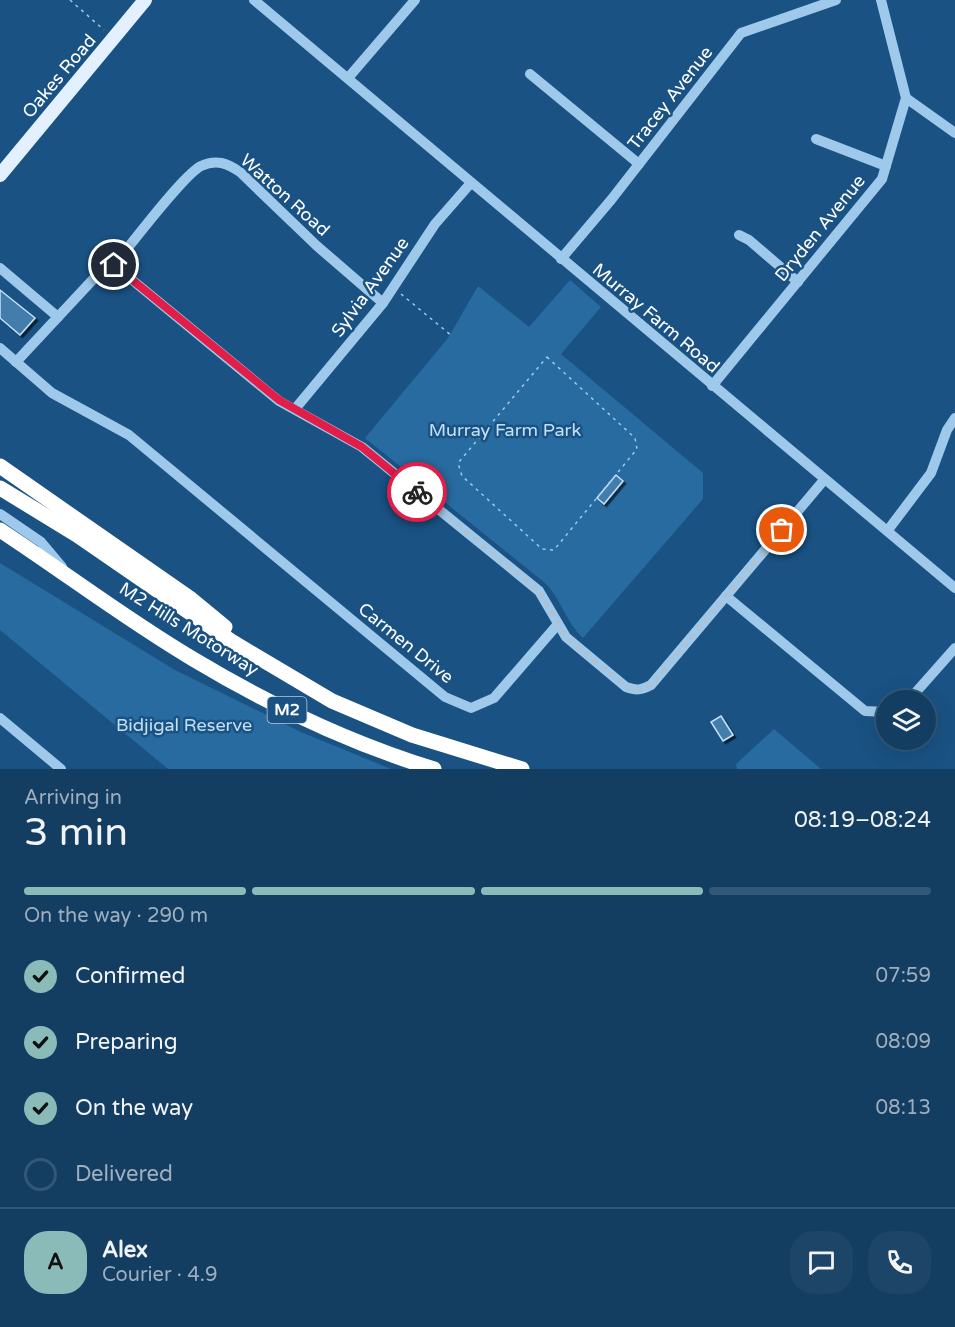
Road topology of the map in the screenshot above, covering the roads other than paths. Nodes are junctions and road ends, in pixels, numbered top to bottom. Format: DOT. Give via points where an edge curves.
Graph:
graph roads {
  1 [pos="145,0"];
  2 [pos="254,0"];
  3 [pos="415,0"];
  4 [pos="836,0"];
  5 [pos="881,0"];
  6 [pos="530,74"];
  7 [pos="348,78"];
  8 [pos="906,98"];
  9 [pos="955,133"];
  10 [pos="816,139"];
  11 [pos="639,164"];
  12 [pos="886,166"];
  13 [pos="0,175"];
  14 [pos="470,184"];
  15 [pos="738,235"];
  16 [pos="561,259"];
  17 [pos="114,265"];
  18 [pos="0,268"];
  19 [pos="798,282"];
  20 [pos="384,303"];
  21 [pos="58,317"];
  22 [pos="0,348"];
  23 [pos="16,362"];
  24 [pos="712,386"];
  25 [pos="296,410"];
  26 [pos="955,418"];
  27 [pos="0,466"];
  28 [pos="825,480"];
  29 [pos="0,488"];
  30 [pos="0,494"];
  31 [pos="0,514"];
  32 [pos="0,530"];
  33 [pos="888,530"];
  34 [pos="77,535"];
  35 [pos="0,541"];
  36 [pos="68,574"];
  37 [pos="955,588"];
  38 [pos="726,596"];
  39 [pos="558,624"];
  40 [pos="150,631"];
  41 [pos="955,648"];
  42 [pos="286,676"];
  43 [pos="918,690"];
  44 [pos="876,712"];
  45 [pos="0,718"];
  46 [pos="57,768"];
  47 [pos="434,769"];
  48 [pos="522,769"];
  1 -- 13 [label="main road, Oakes Road"];
  2 -- 7 [label="street, Murray Farm Road"];
  3 -- 7 [label="street"];
  4 -- 11 [label="street, Tracey Avenue" via="741,33"];
  5 -- 8 [label="street"];
  6 -- 11 [label="street"];
  7 -- 14 [label="street, Murray Farm Road"];
  8 -- 9 [label="street"];
  8 -- 12 [label="street, Dryden Avenue"];
  10 -- 12 [label="street"];
  11 -- 16 [label="street, Tracey Avenue"];
  12 -- 19 [label="street, Dryden Avenue" via="882,179"];
  14 -- 16 [label="street, Murray Farm Road"];
  14 -- 20 [label="street, Sylvia Avenue" via="435,224"];
  15 -- 19 [label="street"];
  16 -- 24 [label="street, Murray Farm Road"];
  17 -- 20 [label="street, Watton Road" via="194,171 222,162 240,172"];
  17 -- 21 [label="street, Watton Road" via="99,273"];
  17 -- 25 [label="street"];
  18 -- 21 [label="street"];
  19 -- 24 [label="street, Dryden Avenue"];
  20 -- 25 [label="street, Sylvia Avenue"];
  21 -- 23 [label="street, Watton Road"];
  22 -- 23 [label="street, Carmen Drive"];
  23 -- 39 [label="street, Carmen Drive" via="52,393 129,435 458,704 471,708 494,698"];
  24 -- 28 [label="street, Murray Farm Road"];
  25 -- 39 [label="street" via="362,447 539,591"];
  26 -- 33 [label="street" via="932,473"];
  27 -- 42 [label="highway, M2 Hills Motorway / M2" via="191,599"];
  28 -- 33 [label="street, Murray Farm Road"];
  28 -- 38 [label="street"];
  29 -- 34 [label="highway, M2 Hills Motorway / M2"];
  30 -- 34 [label="street, M2"];
  31 -- 36 [label="street, M2" via="40,542"];
  32 -- 36 [label="highway, M2 Hills Motorway / M2"];
  33 -- 37 [label="street, Murray Farm Road"];
  34 -- 42 [label="highway, M2 Hills Motorway / M2"];
  35 -- 40 [label="highway, M2" via="113,616"];
  36 -- 40 [label="highway, M2 Hills Motorway / M2"];
  38 -- 39 [label="street" via="651,685 642,690 626,687 566,637"];
  38 -- 44 [label="street" via="865,711"];
  40 -- 47 [label="highway, M2 Hills Motorway / M2" via="298,715"];
  41 -- 43 [label="street"];
  42 -- 48 [label="highway, M2 Hills Motorway / M2" via="374,720"];
  45 -- 46 [label="street"];
}
